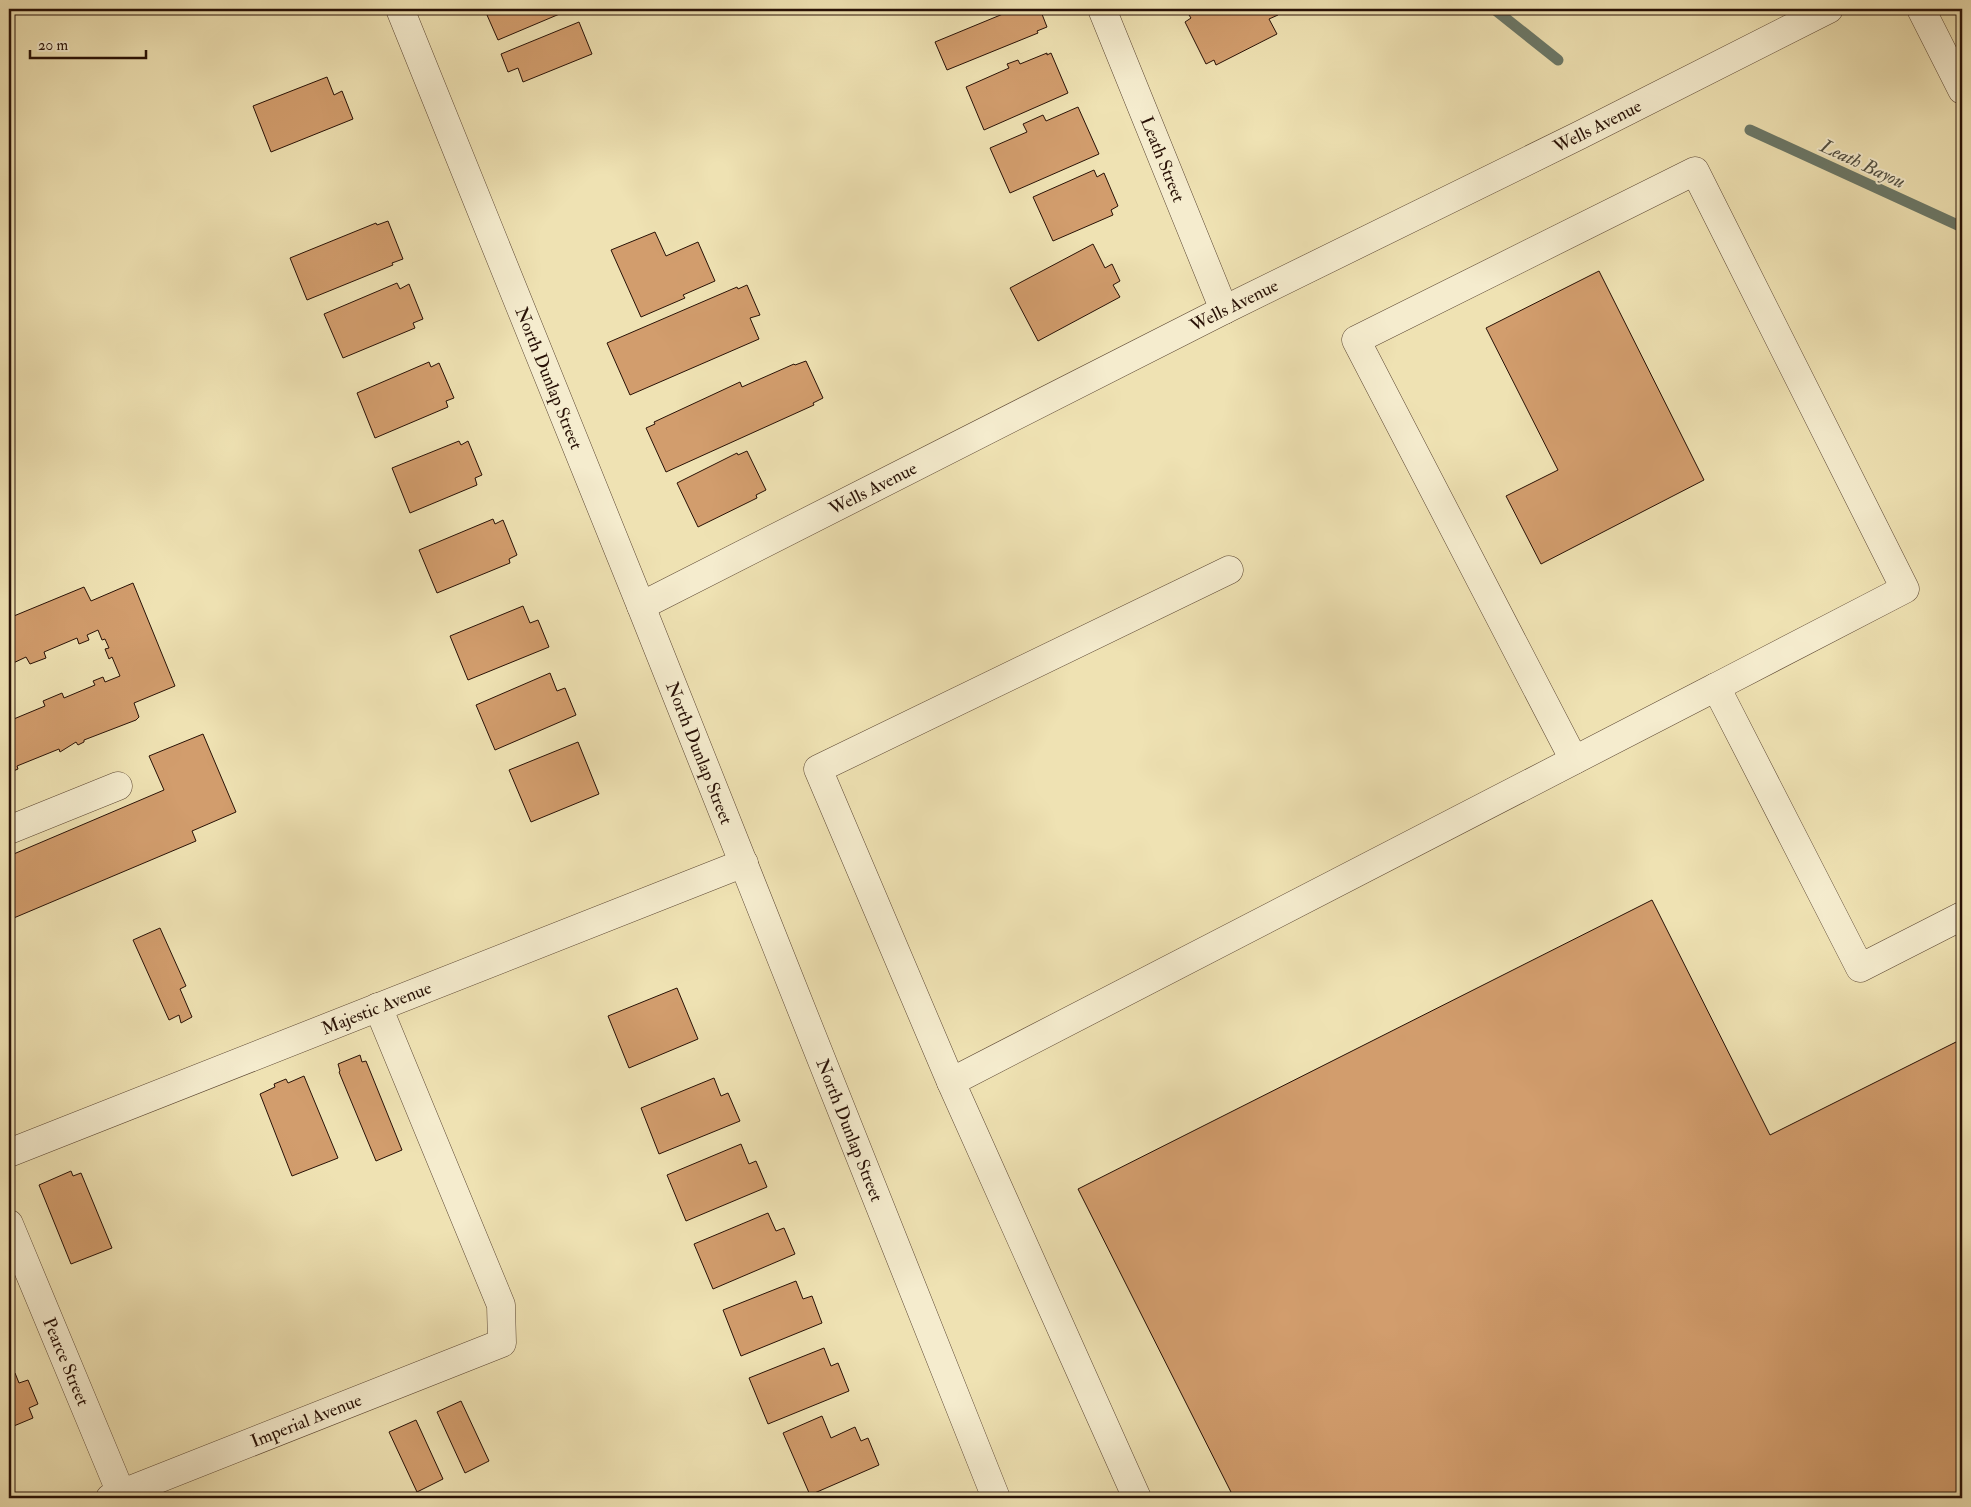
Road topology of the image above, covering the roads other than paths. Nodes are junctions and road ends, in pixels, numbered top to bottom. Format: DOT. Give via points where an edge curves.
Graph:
graph roads {
  1 [pos="400,9"];
  2 [pos="1102,9"];
  3 [pos="1829,9"];
  4 [pos="1921,9"];
  5 [pos="1962,90"];
  6 [pos="1224,310"];
  7 [pos="1229,570"];
  8 [pos="641,606"];
  9 [pos="1716,687"];
  10 [pos="1574,760"];
  11 [pos="118,786"];
  12 [pos="9,830"];
  13 [pos="744,863"];
  14 [pos="1962,916"];
  15 [pos="378,1007"];
  16 [pos="951,1082"];
  17 [pos="9,1153"];
  18 [pos="9,1224"];
  19 [pos="118,1497"];
  20 [pos="996,1498"];
  21 [pos="1137,1498"];
  1 -- 8 [label="street, North Dunlap Street"];
  2 -- 6 [label="street, Leath Street"];
  3 -- 6 [label="street, Wells Avenue"];
  4 -- 5 [label="street"];
  6 -- 8 [label="street, Wells Avenue"];
  7 -- 16 [label="street" via="818,769"];
  8 -- 13 [label="street, North Dunlap Street"];
  9 -- 10 [label="street"];
  9 -- 10 [label="street" via="1905,590 1695,171 1356,340"];
  9 -- 14 [label="street" via="1860,968"];
  10 -- 16 [label="street"];
  11 -- 12 [label="street"];
  13 -- 15 [label="street, Majestic Avenue"];
  13 -- 20 [label="street, North Dunlap Street"];
  15 -- 17 [label="street, Majestic Avenue"];
  15 -- 19 [label="street, Imperial Avenue" via="501,1306 502,1343"];
  16 -- 21 [label="street"];
  18 -- 19 [label="street, Pearce Street"];
}
